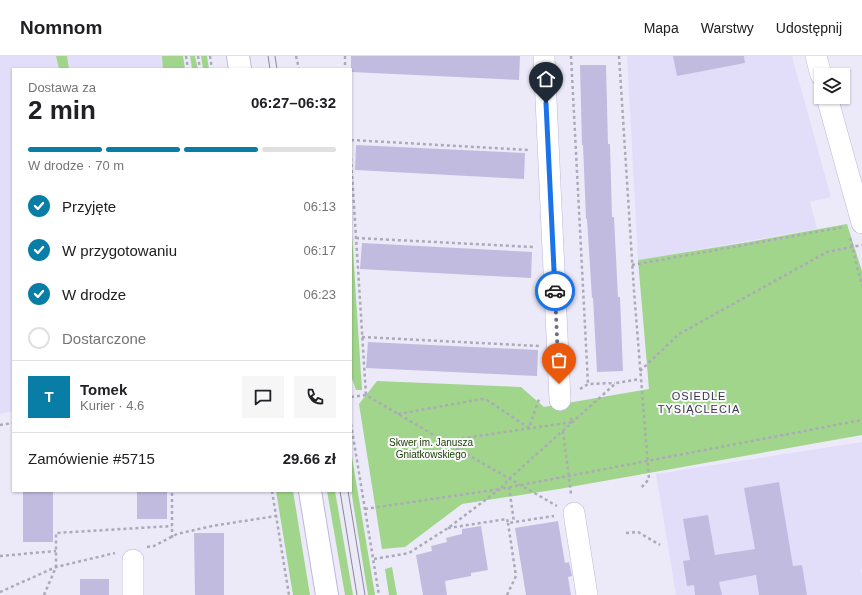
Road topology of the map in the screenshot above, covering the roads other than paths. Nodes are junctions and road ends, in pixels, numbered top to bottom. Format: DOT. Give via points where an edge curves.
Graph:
graph roads {
  1 [pos="238,56"];
  2 [pos="544,56"];
  3 [pos="816,56"];
  4 [pos="240,68"];
  5 [pos="819,68"];
  6 [pos="829,104"];
  7 [pos="855,225"];
  8 [pos="550,399"];
  9 [pos="310,492"];
  10 [pos="567,511"];
  11 [pos="133,560"];
  12 [pos="133,595"];
  13 [pos="327,595"];
  14 [pos="587,595"];
  1 -- 4 [label="main road"];
  2 -- 8 [label="street"];
  3 -- 5 [label="street"];
  6 -- 7 [label="street"];
  9 -- 13 [label="main road"];
  10 -- 14 [label="street"];
  11 -- 12 [label="street"];
}
